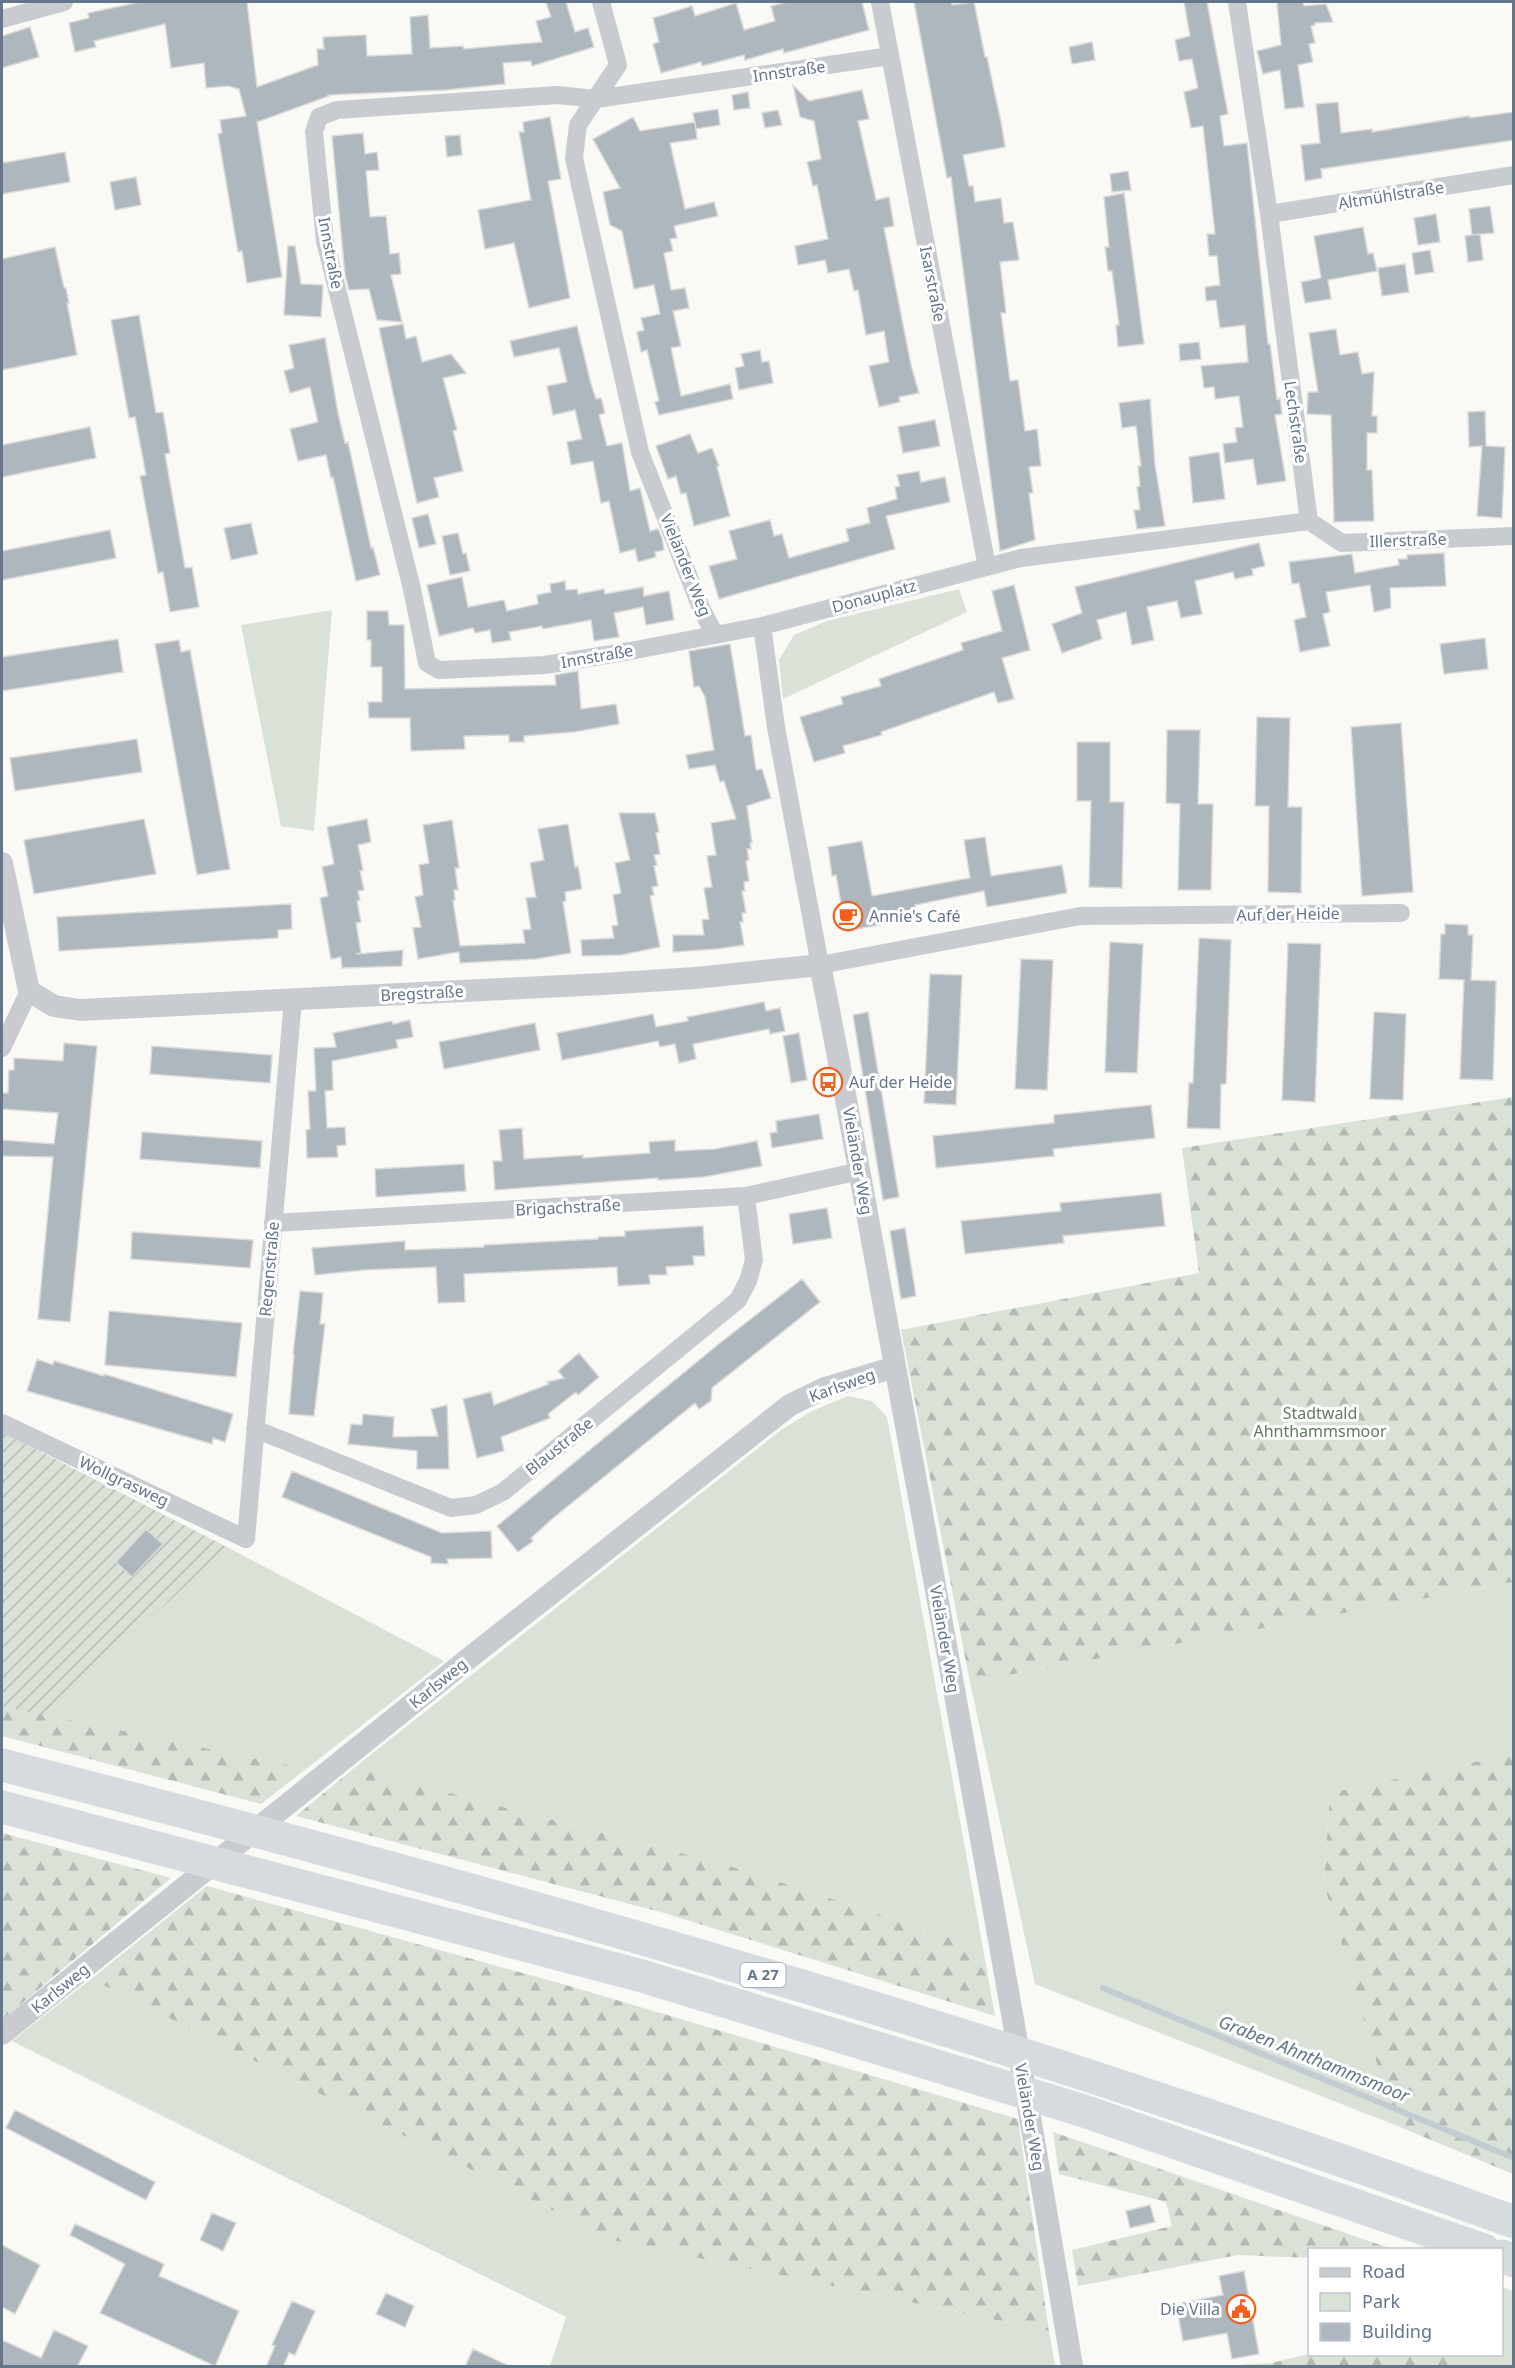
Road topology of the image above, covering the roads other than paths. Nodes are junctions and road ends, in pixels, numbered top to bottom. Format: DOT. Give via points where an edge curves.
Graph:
graph roads {
  1 [pos="64,2"];
  2 [pos="601,2"];
  3 [pos="880,2"];
  4 [pos="1237,2"];
  5 [pos="2,19"];
  6 [pos="890,56"];
  7 [pos="596,99"];
  8 [pos="1514,175"];
  9 [pos="1269,214"];
  10 [pos="1309,521"];
  11 [pos="1514,536"];
  12 [pos="987,567"];
  13 [pos="762,626"];
  14 [pos="715,635"];
  15 [pos="2,863"];
  16 [pos="1401,913"];
  17 [pos="820,965"];
  18 [pos="29,991"];
  19 [pos="293,1000"];
  20 [pos="2,1048"];
  21 [pos="860,1171"];
  22 [pos="746,1196"];
  23 [pos="273,1223"];
  24 [pos="895,1366"];
  25 [pos="2,1423"];
  26 [pos="255,1430"];
  27 [pos="246,1539"];
  28 [pos="2,1765"];
  29 [pos="2,1807"];
  30 [pos="2,2034"];
  31 [pos="1514,2222"];
  32 [pos="1478,2248"];
  33 [pos="1072,2367"];
  1 -- 5 [label="street"];
  2 -- 7 [label="street, Vieländer Weg" via="618,65"];
  3 -- 6 [label="street, Isarstraße"];
  4 -- 9 [label="street, Lechstraße"];
  6 -- 7 [label="street, Innstraße"];
  6 -- 12 [label="street, Isarstraße"];
  7 -- 14 [label="street, Vieländer Weg" via="578,125 574,158 640,452"];
  7 -- 14 [label="street, Innstraße" via="524,97 337,110 319,117 314,132 326,241 428,663 439,670 545,665"];
  8 -- 9 [label="street, Altmühlstraße"];
  9 -- 10 [label="street, Lechstraße"];
  10 -- 11 [label="street, Illerstraße" via="1342,543"];
  10 -- 12 [label="street" via="1021,558"];
  12 -- 13 [label="street, Donauplatz"];
  13 -- 14 [label="street, Vieländer Weg"];
  13 -- 17 [label="street, Vieländer Weg" via="776,727"];
  15 -- 18 [label="street"];
  16 -- 17 [label="street, Auf der Heide" via="1080,916"];
  17 -- 19 [label="street, Bregstraße" via="688,979"];
  17 -- 21 [label="street, Vieländer Weg"];
  18 -- 19 [label="street, Bregstraße" via="54,1006 80,1010"];
  18 -- 20 [label="street"];
  19 -- 23 [label="street, Regenstraße"];
  21 -- 22 [label="street, Brigachstraße"];
  21 -- 24 [label="street, Vieländer Weg"];
  22 -- 23 [label="street, Brigachstraße"];
  22 -- 26 [label="street, Blaustraße" via="754,1260 738,1300 503,1492 476,1505 451,1508"];
  23 -- 26 [label="street, Regenstraße"];
  24 -- 30 [label="street, Karlsweg" via="825,1388 790,1405"];
  24 -- 33 [label="street, Vieländer Weg"];
  25 -- 27 [label="street, Wollgrasweg"];
  26 -- 27 [label="street, Regenstraße"];
  28 -- 31 [label="highway, A 27" via="641,1937 1087,2074 1331,2155"];
  29 -- 32 [label="highway, A 27" via="642,1976 1084,2111"];
}
